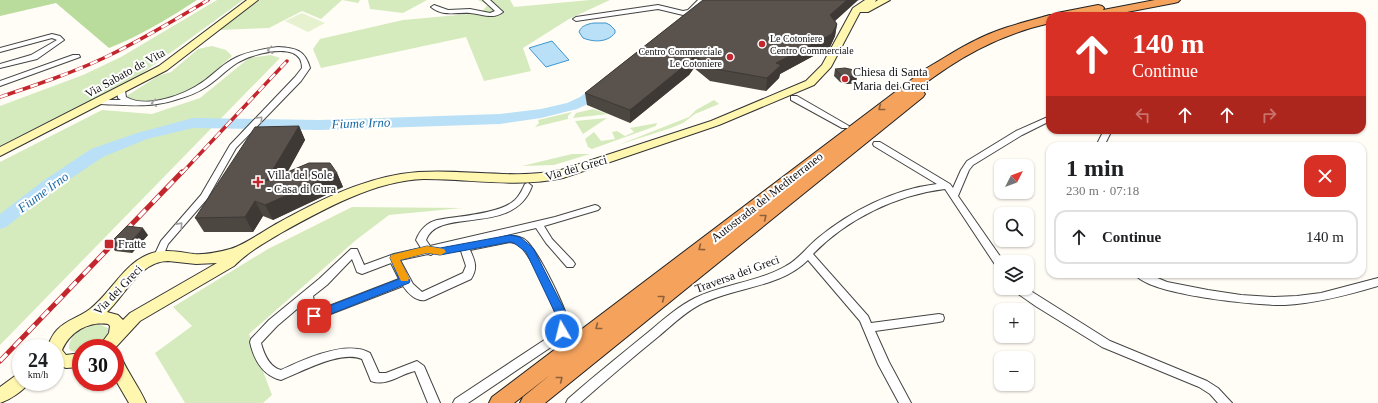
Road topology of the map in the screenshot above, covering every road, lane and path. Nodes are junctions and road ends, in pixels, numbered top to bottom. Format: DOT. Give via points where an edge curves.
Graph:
graph roads {
  1 [pos="253,0"];
  2 [pos="486,0"];
  3 [pos="702,0"];
  4 [pos="871,0"];
  5 [pos="885,0"];
  6 [pos="1137,0"];
  7 [pos="1174,0"];
  8 [pos="434,7"];
  9 [pos="1080,12"];
  10 [pos="1109,12"];
  11 [pos="576,19"];
  12 [pos="1046,19"];
  13 [pos="1046,27"];
  14 [pos="0,50"];
  15 [pos="76,57"];
  16 [pos="0,66"];
  17 [pos="0,84"];
  18 [pos="121,91"];
  19 [pos="794,98"];
  20 [pos="100,102"];
  21 [pos="127,103"];
  22 [pos="1046,120"];
  23 [pos="845,126"];
  24 [pos="877,144"];
  25 [pos="0,152"];
  26 [pos="528,186"];
  27 [pos="946,186"];
  28 [pos="954,196"];
  29 [pos="324,206"];
  30 [pos="595,208"];
  31 [pos="538,224"];
  32 [pos="464,247"];
  33 [pos="427,249"];
  34 [pos="240,251"];
  35 [pos="808,254"];
  36 [pos="158,256"];
  37 [pos="994,256"];
  38 [pos="394,258"];
  39 [pos="198,259"];
  40 [pos="570,264"];
  41 [pos="1146,278"];
  42 [pos="405,281"];
  43 [pos="1378,282"];
  44 [pos="1028,295"];
  45 [pos="308,296"];
  46 [pos="152,307"];
  47 [pos="939,318"];
  48 [pos="86,320"];
  49 [pos="868,328"];
  50 [pos="59,339"];
  51 [pos="113,339"];
  52 [pos="115,339"];
  53 [pos="124,379"];
  54 [pos="12,387"];
  55 [pos="1,394"];
  56 [pos="138,403"];
  57 [pos="434,403"];
  58 [pos="459,403"];
  59 [pos="499,403"];
  60 [pos="530,403"];
  61 [pos="572,403"];
  62 [pos="905,403"];
  63 [pos="1226,403"];
  1 -- 18 [label="main road, Via Sabato de Vita" via="169,64"];
  2 -- 8 [label="street" via="500,12 490,15 470,11 447,12"];
  3 -- 11 [label="street" via="690,11 683,13 658,7"];
  4 -- 29 [label="main road, Via dei Greci" via="856,10 826,67 810,83 715,123 554,176 527,179 410,176 356,191 336,198"];
  5 -- 19 [label="main road, Via dei Greci" via="863,13 825,80"];
  6 -- 9 [label="highway"];
  7 -- 10 [label="highway"];
  12 -- 59 [label="highway, Autostrada del Mediterraneo, one-way" via="992,37 961,52 932,71"];
  60 -- 13 [label="highway, Autostrada del Mediterraneo, one-way" via="941,76 1002,42"];
  14 -- 16 [label="street" via="52,36 60,40 34,56"];
  15 -- 17 [label="street"];
  18 -- 20 [label="main road, Via Sabato de Vita"];
  18 -- 21 [label="street" via="122,98"];
  19 -- 23 [label="street"];
  19 -- 26 [label="main road, Via dei Greci" via="693,137 568,179"];
  20 -- 21 [label="street"];
  20 -- 25 [label="main road, Via Sabato de Vita"];
  36 -- 21 [label="street, one-way" via="160,248 204,197 232,147 298,79 306,68 305,60 300,54 289,50 258,52 233,62 204,85 188,93 151,103"];
  22 -- 28 [label="street" via="1019,133 970,163 964,170"];
  24 -- 27 [label="street"];
  26 -- 29 [label="main road, Via dei Greci" via="425,182 388,186"];
  26 -- 33 [label="street" via="521,200 509,209 437,223 429,227 423,233 422,240"];
  27 -- 28 [label="street"];
  27 -- 35 [label="street, Traversa dei Greci" via="932,186 881,204 843,225"];
  28 -- 37 [label="street"];
  29 -- 34 [label="main road, Via dei Greci"];
  30 -- 31 [label="street"];
  31 -- 33 [label="street"];
  31 -- 40 [label="street" via="549,241"];
  32 -- 33 [label="street" via="440,252"];
  32 -- 42 [label="street" via="472,267 468,276 421,297"];
  32 -- 58 [label="street" via="510,239 517,239 526,246 564,326 556,338"];
  33 -- 38 [label="street"];
  34 -- 39 [label="main road, Via dei Greci" via="223,257"];
  34 -- 46 [label="main road, Via dei Greci" via="229,262"];
  35 -- 49 [label="street" via="844,294"];
  35 -- 61 [label="street, Traversa dei Greci" via="798,264 780,274 704,298 684,309"];
  36 -- 39 [label="main road, Via dei Greci"];
  36 -- 48 [label="main road, Via dei Greci" via="141,265 97,314"];
  38 -- 42 [label="street"];
  38 -- 45 [label="street" via="362,270 354,251"];
  39 -- 46 [label="main road, Via dei Greci" via="205,266 202,272 155,302"];
  41 -- 43 [label="street" via="1166,286 1233,298 1268,301 1325,296"];
  42 -- 45 [label="street" via="314,316 311,314"];
  44 -- 63 [label="street" via="1106,344 1203,384"];
  45 -- 57 [label="street" via="256,339 256,347 268,370 281,375 326,357 363,354 374,378 385,378 411,366 417,366"];
  46 -- 52 [label="main road, Via dei Greci" via="129,322"];
  47 -- 49 [label="street"];
  48 -- 50 [label="main road, Via dei Greci" via="68,330"];
  48 -- 51 [label="main road" via="101,317 113,319 118,325"];
  49 -- 62 [label="street"];
  53 -- 56 [label="main road"];
  54 -- 55 [label="main road"];
}
